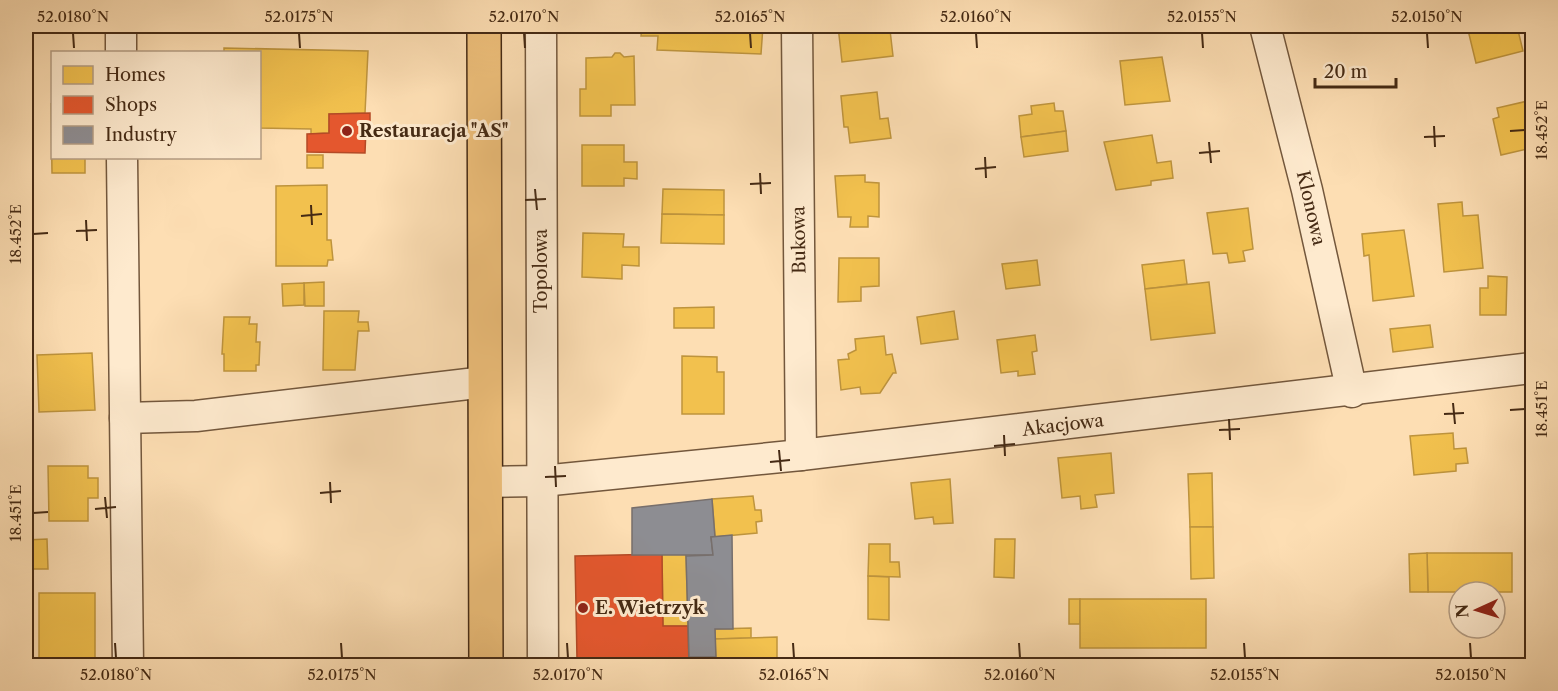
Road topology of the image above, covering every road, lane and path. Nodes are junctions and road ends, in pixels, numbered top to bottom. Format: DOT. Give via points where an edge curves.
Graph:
graph roads {
  1 [pos="121,26"];
  2 [pos="484,26"];
  3 [pos="541,26"];
  4 [pos="797,26"];
  5 [pos="1265,26"];
  6 [pos="121,51"];
  7 [pos="122,159"];
  8 [pos="1533,368"];
  9 [pos="485,382"];
  10 [pos="1352,392"];
  11 [pos="125,418"];
  12 [pos="801,455"];
  13 [pos="542,481"];
  14 [pos="486,483"];
  15 [pos="128,666"];
  16 [pos="486,666"];
  17 [pos="543,666"];
  1 -- 6 [label="street"];
  2 -- 9 [label="main road"];
  3 -- 13 [label="street, Topolowa"];
  4 -- 12 [label="street, Bukowa"];
  5 -- 10 [label="street, Klonowa"];
  7 -- 11 [label="street"];
  8 -- 10 [label="street, Akacjowa"];
  9 -- 11 [label="street" via="196,416"];
  9 -- 14 [label="main road"];
  10 -- 12 [label="street, Akacjowa"];
  11 -- 15 [label="street"];
  12 -- 13 [label="street, Akacjowa"];
  13 -- 14 [label="street, Akacjowa"];
  13 -- 17 [label="street, Topolowa"];
  14 -- 16 [label="main road"];
}
